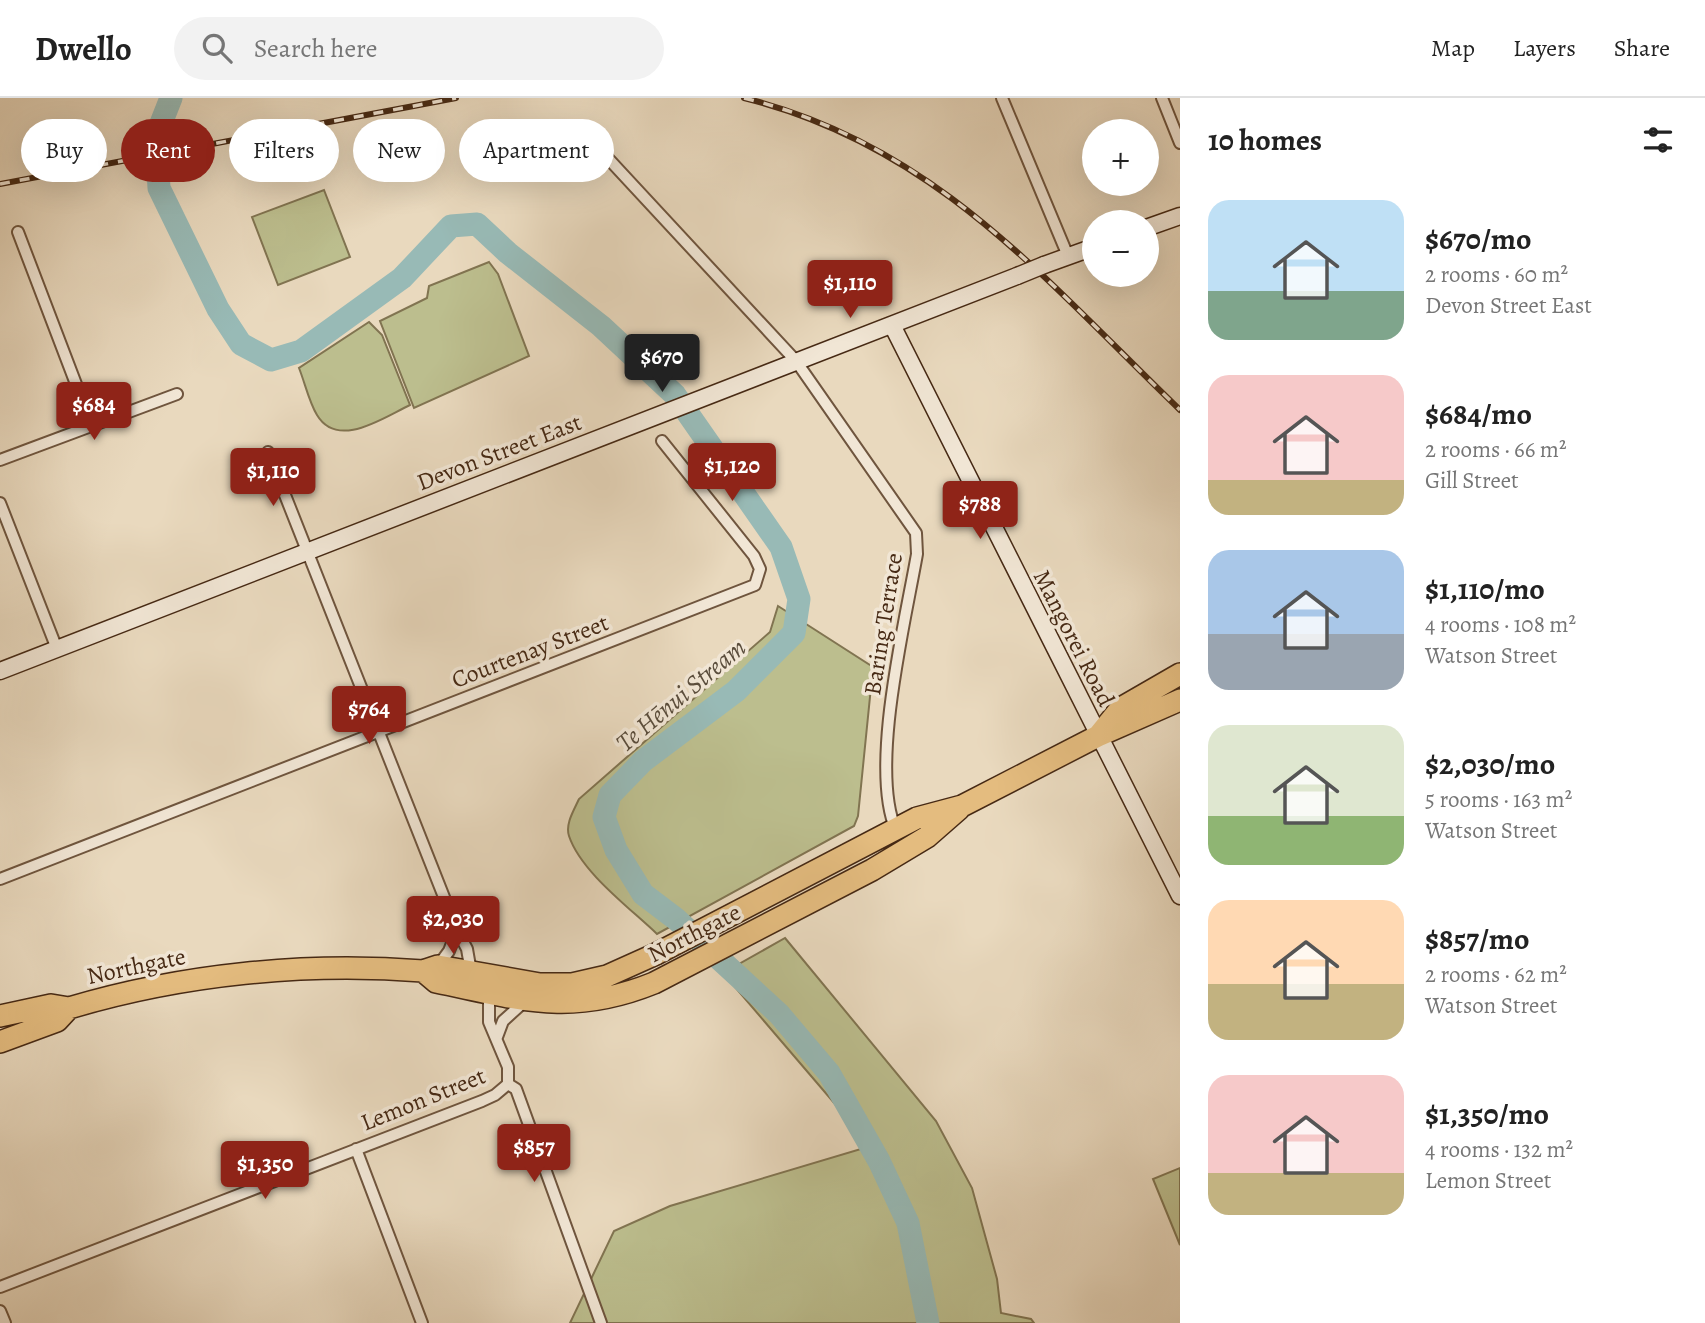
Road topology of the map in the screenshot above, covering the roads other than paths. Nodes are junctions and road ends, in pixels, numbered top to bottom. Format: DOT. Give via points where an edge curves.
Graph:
graph roads {
  1 [pos="1002,98"];
  2 [pos="1162,98"];
  3 [pos="1180,143"];
  4 [pos="614,165"];
  5 [pos="1180,216"];
  6 [pos="1159,223"];
  7 [pos="18,232"];
  8 [pos="1082,251"];
  9 [pos="1068,256"];
  10 [pos="892,324"];
  11 [pos="796,361"];
  12 [pos="177,394"];
  13 [pos="92,426"];
  14 [pos="662,441"];
  15 [pos="268,452"];
  16 [pos="0,460"];
  17 [pos="0,503"];
  18 [pos="308,551"];
  19 [pos="57,649"];
  20 [pos="0,671"];
  21 [pos="1180,674"];
  22 [pos="1180,700"];
  23 [pos="380,731"];
  24 [pos="1098,736"];
  25 [pos="962,806"];
  26 [pos="896,830"];
  27 [pos="0,879"];
  28 [pos="1180,896"];
  29 [pos="457,930"];
  30 [pos="431,969"];
  31 [pos="471,972"];
  32 [pos="489,993"];
  33 [pos="524,1001"];
  34 [pos="69,1008"];
  35 [pos="0,1016"];
  36 [pos="497,1037"];
  37 [pos="0,1042"];
  38 [pos="508,1084"];
  39 [pos="356,1149"];
  40 [pos="0,1287"];
  41 [pos="0,1311"];
  42 [pos="5,1323"];
  43 [pos="422,1323"];
  44 [pos="601,1323"];
  1 -- 9 [label="street"];
  2 -- 3 [label="street"];
  4 -- 11 [label="street, Baring Terrace"];
  5 -- 6 [label="main road"];
  7 -- 13 [label="street"];
  8 -- 9 [label="main road, Devon Street East"];
  9 -- 10 [label="main road, Devon Street East, bridge"];
  10 -- 11 [label="main road, Devon Street East"];
  10 -- 24 [label="main road, Mangorei Road"];
  11 -- 18 [label="main road, Devon Street East"];
  11 -- 26 [label="street, Baring Terrace" via="916,533 917,554 888,736 887,806"];
  12 -- 13 [label="street"];
  13 -- 16 [label="street"];
  14 -- 23 [label="street, Courtenay Street" via="754,556 759,579 748,589"];
  15 -- 18 [label="street"];
  17 -- 19 [label="street"];
  18 -- 19 [label="main road, Devon Street East"];
  18 -- 23 [label="street"];
  19 -- 20 [label="main road, Devon Street East"];
  21 -- 24 [label="highway, Northgate" via="1121,708"];
  22 -- 24 [label="highway, Northgate"];
  23 -- 27 [label="street, Courtenay Street"];
  23 -- 29 [label="street"];
  24 -- 25 [label="highway, Northgate"];
  24 -- 28 [label="main road, Mangorei Road"];
  25 -- 26 [label="highway, Northgate" via="917,818"];
  25 -- 33 [label="highway, Northgate" via="908,849 654,983 587,1002"];
  26 -- 31 [label="highway, Northgate" via="620,972 572,984 530,984"];
  29 -- 30 [label="street" via="449,951"];
  29 -- 31 [label="street"];
  30 -- 31 [label="highway, Northgate"];
  30 -- 32 [label="highway, Northgate" via="436,982"];
  30 -- 34 [label="highway, Northgate" via="327,968 234,975"];
  32 -- 33 [label="highway, Northgate"];
  32 -- 36 [label="street" via="489,1022"];
  33 -- 36 [label="street" via="503,1021"];
  34 -- 35 [label="highway, Northgate" via="51,1005"];
  34 -- 37 [label="highway, Northgate" via="57,1021"];
  36 -- 38 [label="street" via="508,1067"];
  38 -- 39 [label="street, Lemon Street" via="495,1095"];
  38 -- 44 [label="street" via="516,1089"];
  39 -- 40 [label="street, Lemon Street"];
  39 -- 43 [label="street"];
  41 -- 42 [label="street"];
}
